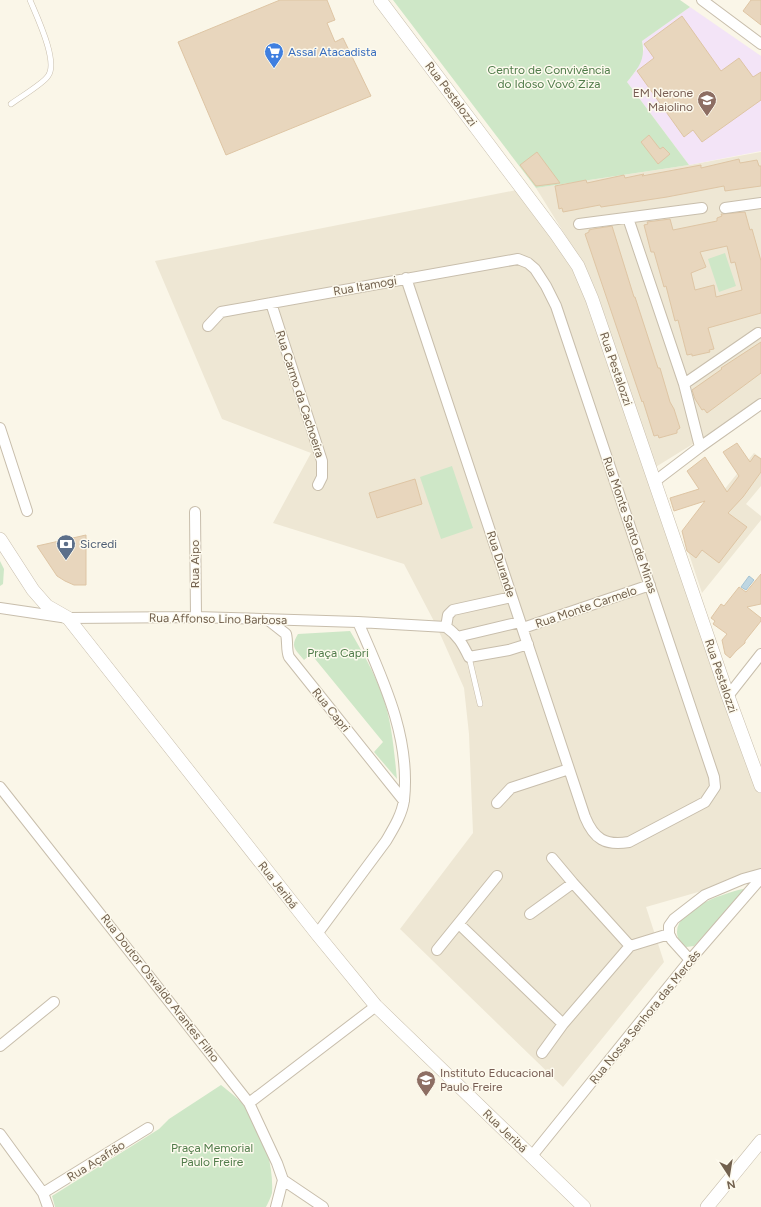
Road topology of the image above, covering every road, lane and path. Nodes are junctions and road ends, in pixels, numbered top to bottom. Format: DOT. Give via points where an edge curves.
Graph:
graph roads {
  1 [pos="30,0"];
  2 [pos="380,0"];
  3 [pos="702,0"];
  4 [pos="761,44"];
  5 [pos="11,104"];
  6 [pos="761,203"];
  7 [pos="702,208"];
  8 [pos="725,208"];
  9 [pos="628,218"];
  10 [pos="579,224"];
  11 [pos="528,263"];
  12 [pos="406,278"];
  13 [pos="271,303"];
  14 [pos="208,326"];
  15 [pos="758,333"];
  16 [pos="684,384"];
  17 [pos="761,404"];
  18 [pos="0,428"];
  19 [pos="3,447"];
  20 [pos="700,447"];
  21 [pos="654,482"];
  22 [pos="318,485"];
  23 [pos="27,511"];
  24 [pos="195,512"];
  25 [pos="0,539"];
  26 [pos="650,585"];
  27 [pos="512,597"];
  28 [pos="0,608"];
  29 [pos="196,617"];
  30 [pos="68,618"];
  31 [pos="267,619"];
  32 [pos="358,622"];
  33 [pos="522,625"];
  34 [pos="442,627"];
  35 [pos="457,636"];
  36 [pos="528,644"];
  37 [pos="761,654"];
  38 [pos="469,657"];
  39 [pos="728,696"];
  40 [pos="480,704"];
  41 [pos="569,769"];
  42 [pos="761,786"];
  43 [pos="0,787"];
  44 [pos="404,801"];
  45 [pos="496,803"];
  46 [pos="608,842"];
  47 [pos="552,858"];
  48 [pos="761,874"];
  49 [pos="497,876"];
  50 [pos="761,878"];
  51 [pos="573,883"];
  52 [pos="530,914"];
  53 [pos="459,924"];
  54 [pos="317,934"];
  55 [pos="669,934"];
  56 [pos="630,946"];
  57 [pos="437,950"];
  58 [pos="690,960"];
  59 [pos="54,1002"];
  60 [pos="376,1006"];
  61 [pos="563,1024"];
  62 [pos="0,1046"];
  63 [pos="542,1053"];
  64 [pos="250,1103"];
  65 [pos="148,1128"];
  66 [pos="2,1140"];
  67 [pos="761,1141"];
  68 [pos="531,1157"];
  69 [pos="283,1180"];
  70 [pos="43,1193"];
  71 [pos="48,1207"];
  72 [pos="276,1207"];
  73 [pos="323,1207"];
  74 [pos="584,1207"];
  75 [pos="708,1207"];
  1 -- 5 [label="lane" via="51,58 52,70 48,77"];
  2 -- 21 [label="street, Rua Pestalozzi" via="578,266 592,299"];
  3 -- 4 [label="street"];
  6 -- 8 [label="street"];
  7 -- 9 [label="street"];
  9 -- 10 [label="street"];
  9 -- 16 [label="street"];
  11 -- 12 [label="street, Rua Itamogi" via="518,259"];
  11 -- 26 [label="street, Rua Monte Santo de Minas" via="546,286 556,306"];
  12 -- 13 [label="street, Rua Itamogi"];
  12 -- 27 [label="street, Rua Durande"];
  13 -- 14 [label="street, Rua Itamogi" via="221,312"];
  13 -- 22 [label="street, Rua Carmo da Cachoeira" via="322,460 322,477"];
  15 -- 16 [label="street"];
  16 -- 20 [label="street"];
  17 -- 20 [label="street"];
  18 -- 19 [label="street"];
  19 -- 23 [label="street"];
  20 -- 21 [label="street"];
  21 -- 39 [label="street, Rua Pestalozzi"];
  24 -- 29 [label="street, Rua Aipo"];
  25 -- 30 [label="street, Rua Jeribá" via="33,590 47,606"];
  26 -- 33 [label="street, Rua Monte Carmelo"];
  26 -- 46 [label="street, Rua Monte Santo de Minas" via="714,777 715,787 705,802 629,842"];
  27 -- 33 [label="street, Rua Durande"];
  27 -- 34 [label="street" via="454,610"];
  28 -- 30 [label="street, Rua Affonso Lino Barbosa"];
  29 -- 30 [label="street, Rua Affonso Lino Barbosa"];
  29 -- 31 [label="street, Rua Affonso Lino Barbosa"];
  30 -- 54 [label="street, Rua Jeribá"];
  31 -- 32 [label="street, Rua Affonso Lino Barbosa"];
  31 -- 44 [label="street, Rua Capri" via="286,634 289,657"];
  32 -- 34 [label="street, Rua Affonso Lino Barbosa"];
  32 -- 44 [label="street" via="396,718 404,771"];
  33 -- 35 [label="street, Rua Monte Carmelo"];
  33 -- 36 [label="street, Rua Durande"];
  34 -- 35 [label="street"];
  35 -- 38 [label="street"];
  36 -- 38 [label="street, Rua Monte Carmelo"];
  36 -- 41 [label="street, Rua Durande"];
  37 -- 39 [label="street"];
  38 -- 40 [label="lane"];
  39 -- 42 [label="street, Rua Pestalozzi"];
  41 -- 45 [label="street" via="511,788"];
  41 -- 46 [label="street, Rua Durande" via="590,829 598,838"];
  43 -- 64 [label="street, Rua Doutor Oswaldo Arantes Filho"];
  44 -- 54 [label="street" via="396,825 386,841"];
  47 -- 51 [label="street"];
  48 -- 55 [label="street" via="705,895 674,919 669,926"];
  49 -- 53 [label="street"];
  50 -- 58 [label="street, Rua Nossa Senhora das Mercês"];
  51 -- 52 [label="street"];
  51 -- 56 [label="street"];
  53 -- 57 [label="street"];
  53 -- 61 [label="street"];
  54 -- 60 [label="street, Rua Jeribá"];
  55 -- 56 [label="street"];
  55 -- 58 [label="street"];
  56 -- 61 [label="street"];
  58 -- 68 [label="street, Rua Nossa Senhora das Mercês"];
  59 -- 62 [label="street"];
  60 -- 64 [label="street"];
  60 -- 68 [label="street, Rua Jeribá"];
  61 -- 63 [label="street"];
  64 -- 69 [label="street, Rua Doutor Oswaldo Arantes Filho"];
  65 -- 70 [label="street, Rua Açafrão"];
  66 -- 70 [label="street"];
  67 -- 75 [label="street"];
  68 -- 74 [label="street, Rua Jeribá"];
  69 -- 72 [label="street"];
  69 -- 73 [label="street"];
  70 -- 71 [label="street"];
}
